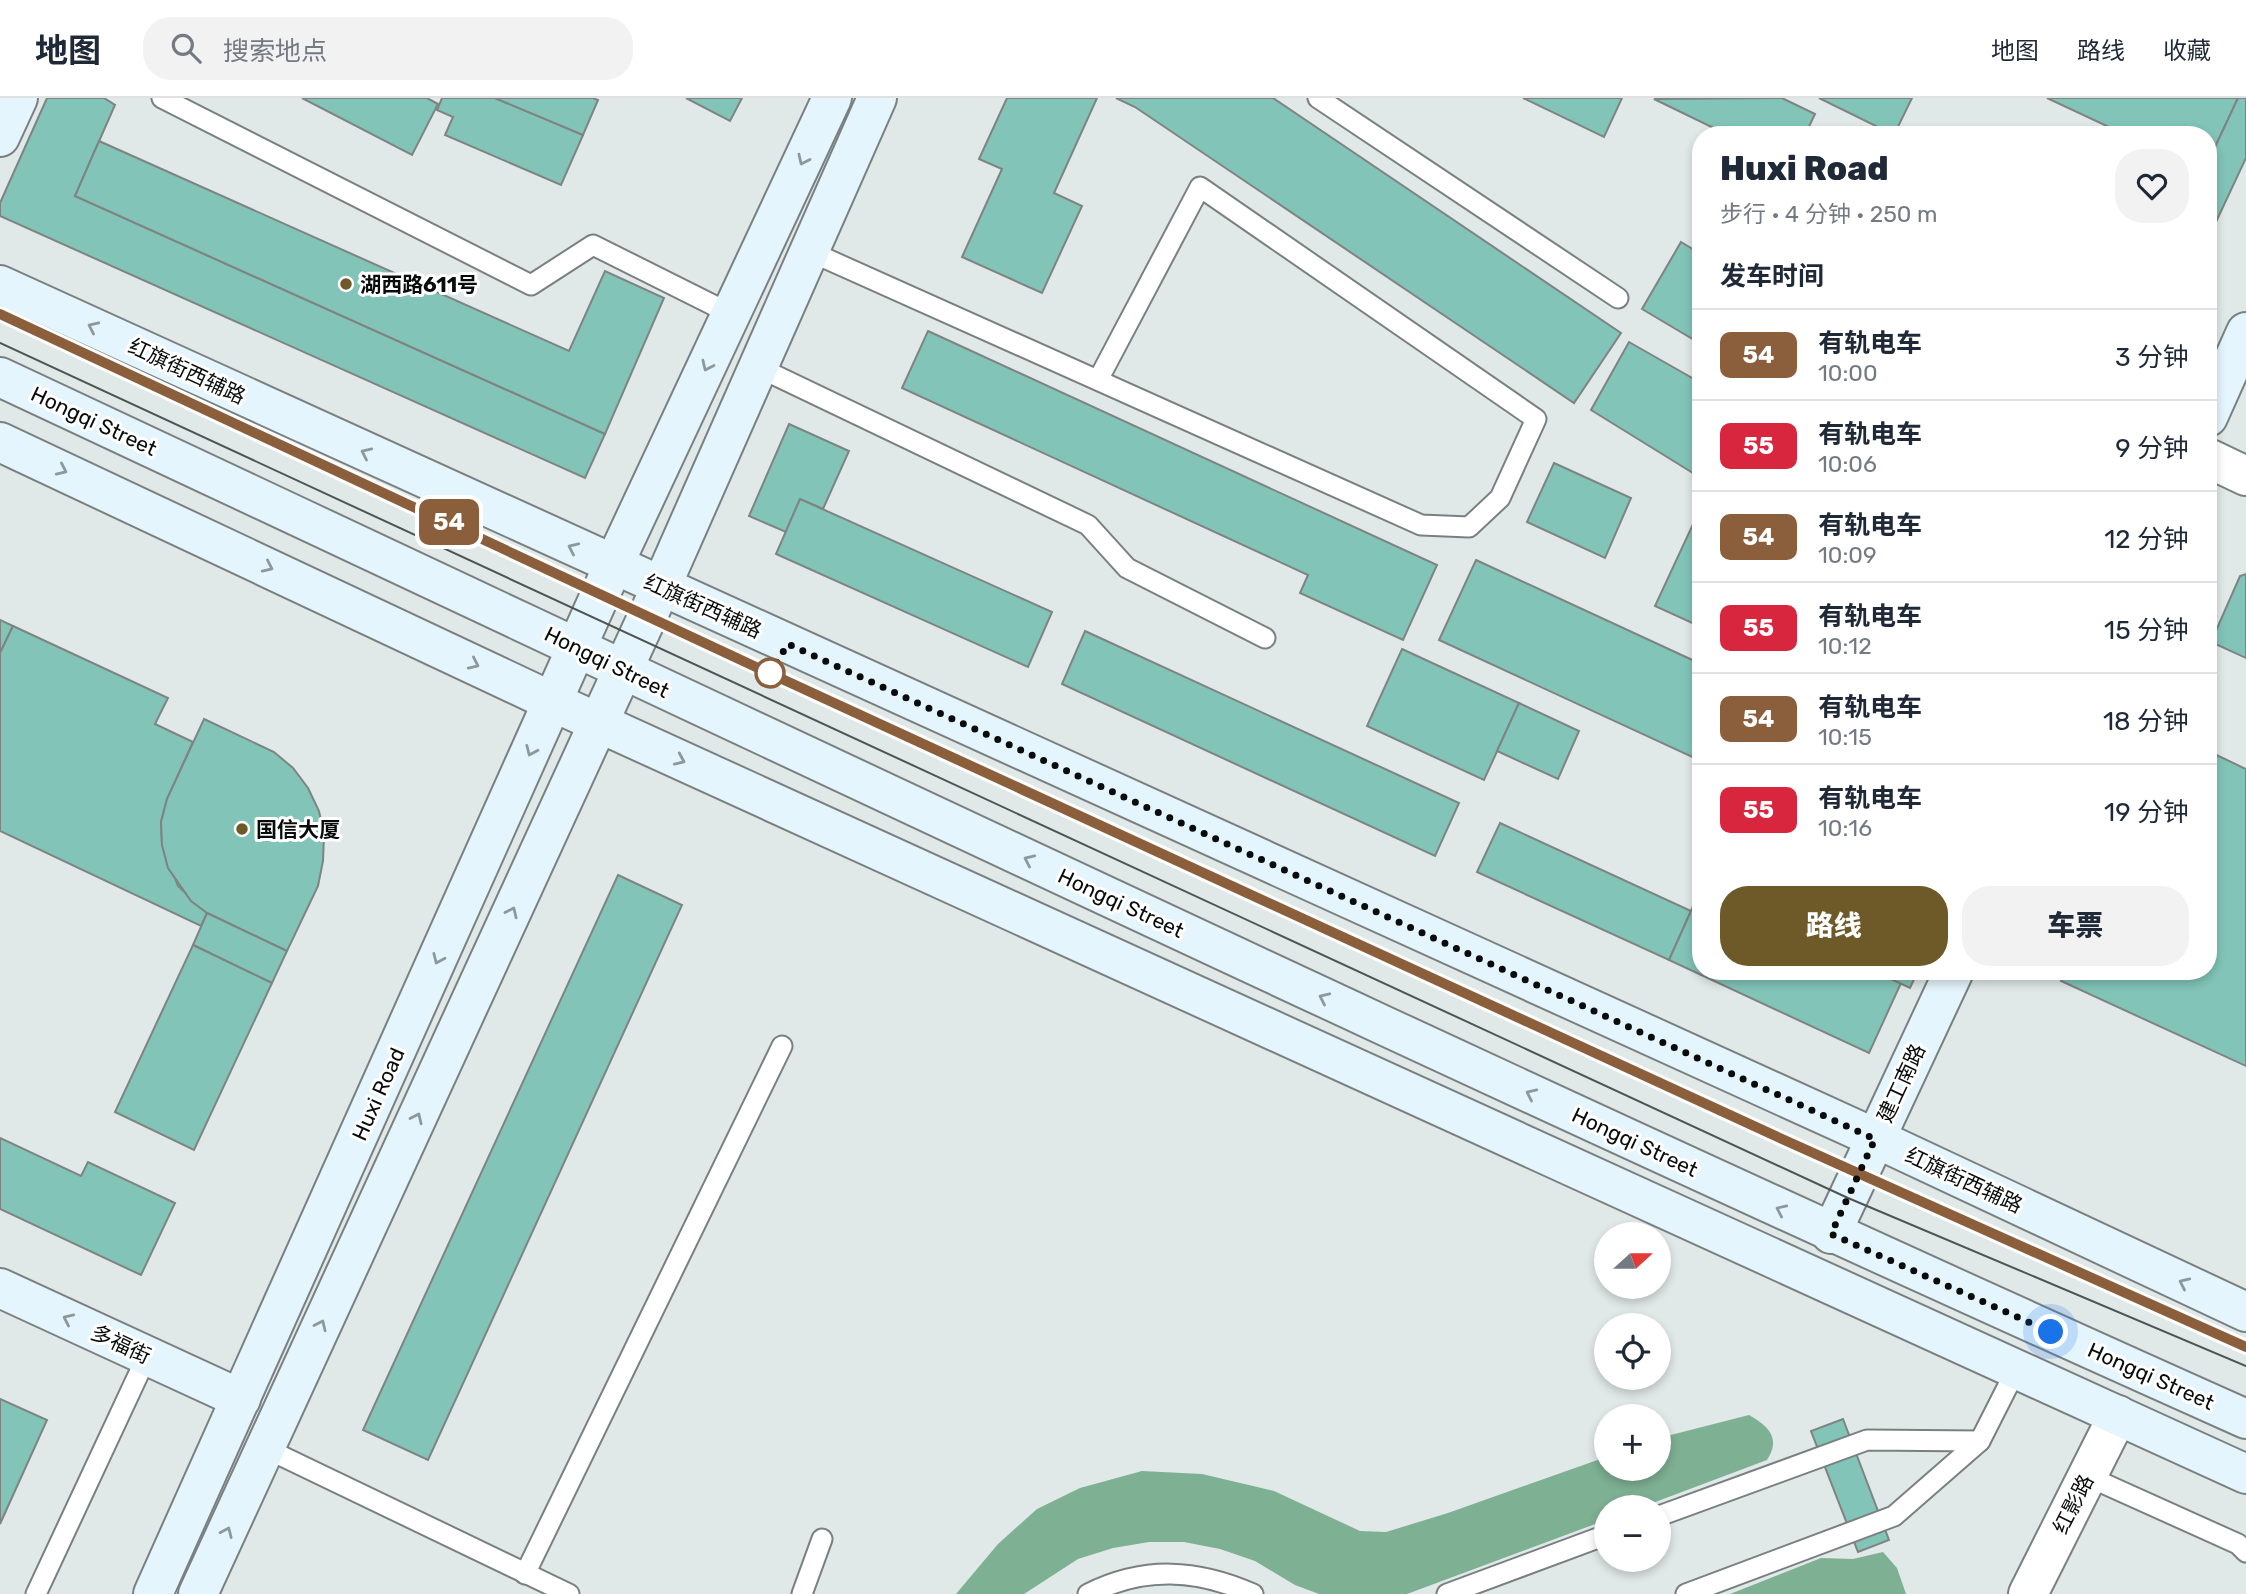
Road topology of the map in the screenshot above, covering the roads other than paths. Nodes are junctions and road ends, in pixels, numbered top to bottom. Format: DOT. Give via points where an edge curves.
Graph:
graph roads {
  1 [pos="18,98"];
  2 [pos="162,98"];
  3 [pos="832,98"];
  4 [pos="877,98"];
  5 [pos="1318,98"];
  6 [pos="0,137"];
  7 [pos="809,251"];
  8 [pos="0,285"];
  9 [pos="1618,298"];
  10 [pos="731,314"];
  11 [pos="2246,332"];
  12 [pos="758,367"];
  13 [pos="0,377"];
  14 [pos="1098,380"];
  15 [pos="2217,396"];
  16 [pos="0,442"];
  17 [pos="2217,462"];
  18 [pos="2246,476"];
  19 [pos="613,566"];
  20 [pos="661,587"];
  21 [pos="1265,638"];
  22 [pos="577,647"];
  23 [pos="622,671"];
  24 [pos="553,702"];
  25 [pos="599,723"];
  26 [pos="1950,980"];
  27 [pos="782,1046"];
  28 [pos="1875,1139"];
  29 [pos="1831,1234"];
  30 [pos="0,1288"];
  31 [pos="2246,1312"];
  32 [pos="146,1356"];
  33 [pos="2017,1368"];
  34 [pos="241,1399"];
  35 [pos="2118,1415"];
  36 [pos="2246,1419"];
  37 [pos="1980,1441"];
  38 [pos="265,1448"];
  39 [pos="2246,1474"];
  40 [pos="2087,1476"];
  41 [pos="1671,1512"];
  42 [pos="822,1539"];
  43 [pos="1594,1539"];
  44 [pos="2246,1552"];
  45 [pos="525,1574"];
  46 [pos="36,1594"];
  47 [pos="153,1594"];
  48 [pos="198,1594"];
  49 [pos="569,1594"];
  50 [pos="802,1594"];
  51 [pos="1088,1594"];
  52 [pos="1253,1594"];
  53 [pos="1447,1594"];
  54 [pos="1686,1594"];
  55 [pos="2028,1594"];
  1 -- 6 [label="main road"];
  2 -- 10 [label="lane" via="531,285 593,244"];
  3 -- 10 [label="main road, Huxi Road, one-way"];
  4 -- 7 [label="main road"];
  5 -- 9 [label="lane"];
  7 -- 12 [label="main road"];
  7 -- 14 [label="lane"];
  19 -- 8 [label="main road, 红旗街西辅路, one-way"];
  10 -- 19 [label="main road, Huxi Road, one-way"];
  11 -- 15 [label="main road"];
  12 -- 20 [label="main road"];
  12 -- 21 [label="lane" via="1088,525 1126,568"];
  13 -- 22 [label="main road, Hongqi Street"];
  14 -- 14 [label="lane" via="1421,525 1469,527 1500,498 1536,419 1200,187"];
  16 -- 24 [label="main road, one-way"];
  17 -- 18 [label="street"];
  19 -- 20 [label="main road, 红旗街西辅路"];
  19 -- 22 [label="main road, Huxi Road"];
  20 -- 23 [label="main road"];
  20 -- 28 [label="main road, 红旗街西辅路"];
  22 -- 23 [label="main road, Hongqi Street"];
  22 -- 24 [label="main road, Huxi Road"];
  23 -- 25 [label="main road"];
  29 -- 23 [label="main road, Hongqi Street, one-way"];
  24 -- 25 [label="main road"];
  24 -- 34 [label="main road, Huxi Road, one-way"];
  25 -- 33 [label="main road, one-way"];
  38 -- 25 [label="main road, one-way"];
  26 -- 28 [label="main road, 建工南路"];
  27 -- 45 [label="lane"];
  28 -- 29 [label="main road, 建工南路"];
  31 -- 28 [label="main road, 红旗街西辅路, one-way"];
  29 -- 36 [label="main road, Hongqi Street"];
  32 -- 30 [label="main road, 多福街, one-way"];
  32 -- 34 [label="main road, 多福街"];
  32 -- 46 [label="lane"];
  33 -- 35 [label="main road"];
  33 -- 37 [label="lane"];
  34 -- 47 [label="main road, Huxi Road"];
  35 -- 39 [label="main road"];
  35 -- 40 [label="street, 红影路"];
  37 -- 41 [label="lane" via="1867,1440"];
  37 -- 54 [label="lane" via="1894,1516"];
  38 -- 45 [label="lane"];
  48 -- 38 [label="main road, one-way"];
  40 -- 44 [label="lane" via="2238,1544"];
  40 -- 55 [label="street, 红影路"];
  42 -- 50 [label="lane"];
  43 -- 53 [label="lane"];
  45 -- 49 [label="lane"];
  51 -- 52 [label="lane" via="1147,1573 1185,1573 1223,1580"];
}
